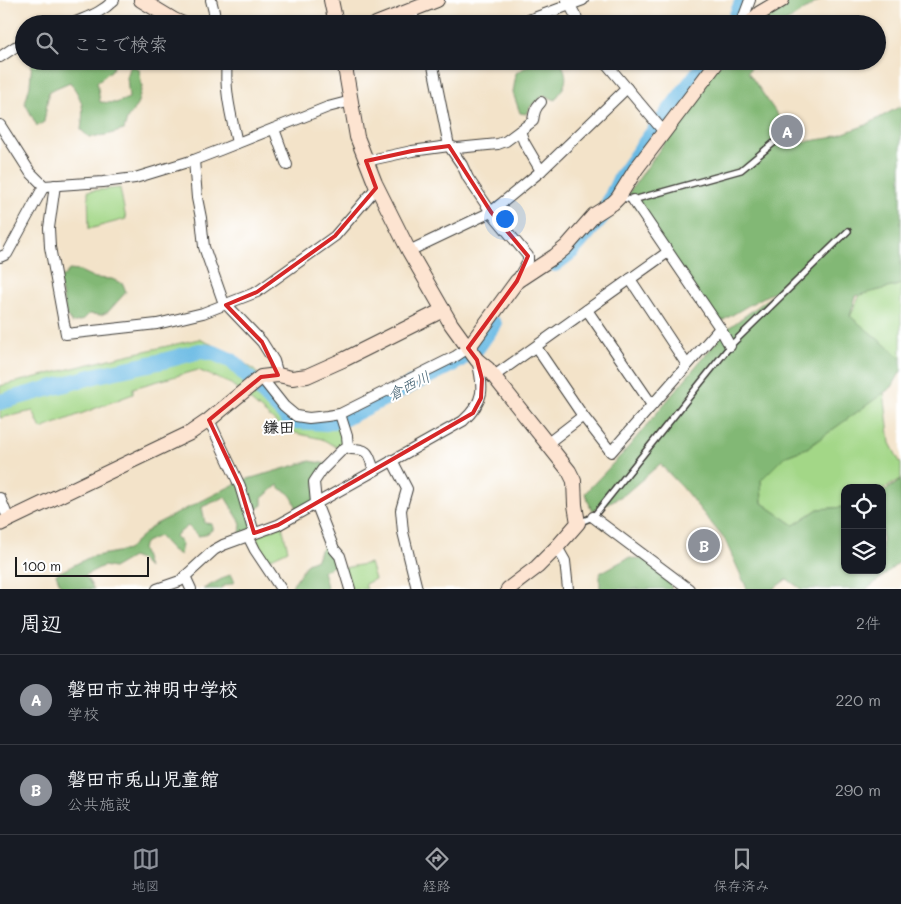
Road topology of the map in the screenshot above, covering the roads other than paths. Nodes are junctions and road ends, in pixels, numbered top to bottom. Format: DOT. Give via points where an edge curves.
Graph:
graph roads {
  1 [pos="114,0"];
  2 [pos="141,0"];
  3 [pos="211,0"];
  4 [pos="331,0"];
  5 [pos="437,0"];
  6 [pos="582,0"];
  7 [pos="750,0"];
  8 [pos="782,0"];
  9 [pos="568,2"];
  10 [pos="93,15"];
  11 [pos="166,15"];
  12 [pos="215,15"];
  13 [pos="334,15"];
  14 [pos="417,15"];
  15 [pos="538,15"];
  16 [pos="575,15"];
  17 [pos="744,15"];
  18 [pos="758,15"];
  19 [pos="15,48"];
  20 [pos="0,57"];
  21 [pos="226,70"];
  22 [pos="346,70"];
  23 [pos="434,70"];
  24 [pos="611,70"];
  25 [pos="711,70"];
  26 [pos="626,88"];
  27 [pos="351,101"];
  28 [pos="541,102"];
  29 [pos="0,125"];
  30 [pos="793,126"];
  31 [pos="274,129"];
  32 [pos="520,131"];
  33 [pos="664,132"];
  34 [pos="237,143"];
  35 [pos="449,146"];
  36 [pos="194,160"];
  37 [pos="366,161"];
  38 [pos="287,165"];
  39 [pos="541,171"];
  40 [pos="55,185"];
  41 [pos="44,186"];
  42 [pos="377,187"];
  43 [pos="618,198"];
  44 [pos="633,200"];
  45 [pos="491,212"];
  46 [pos="848,231"];
  47 [pos="410,251"];
  48 [pos="668,252"];
  49 [pos="0,257"];
  50 [pos="630,279"];
  51 [pos="517,281"];
  52 [pos="226,305"];
  53 [pos="442,310"];
  54 [pos="587,310"];
  55 [pos="720,328"];
  56 [pos="730,346"];
  57 [pos="536,347"];
  58 [pos="468,348"];
  59 [pos="477,360"];
  60 [pos="687,365"];
  61 [pos="278,375"];
  62 [pos="494,376"];
  63 [pos="259,378"];
  64 [pos="652,405"];
  65 [pos="340,414"];
  66 [pos="584,416"];
  67 [pos="209,420"];
  68 [pos="548,443"];
  69 [pos="348,446"];
  70 [pos="392,460"];
  71 [pos="374,470"];
  72 [pos="0,498"];
  73 [pos="316,503"];
  74 [pos="594,516"];
  75 [pos="5,522"];
  76 [pos="578,523"];
  77 [pos="251,535"];
  78 [pos="557,548"];
  79 [pos="185,576"];
  80 [pos="157,589"];
  81 [pos="191,589"];
  82 [pos="281,589"];
  83 [pos="350,589"];
  84 [pos="417,589"];
  85 [pos="508,589"];
  86 [pos="568,589"];
  87 [pos="689,589"];
  1 -- 10 [label="street"];
  2 -- 11 [label="street"];
  3 -- 12 [label="street"];
  4 -- 13 [label="street"];
  5 -- 14 [label="street"];
  6 -- 9 [label="street"];
  7 -- 17 [label="street"];
  8 -- 18 [label="street"];
  9 -- 15 [label="street"];
  9 -- 16 [label="street"];
  19 -- 20 [label="street"];
  21 -- 34 [label="street" via="228,102"];
  22 -- 27 [label="street"];
  23 -- 35 [label="street"];
  24 -- 26 [label="street"];
  25 -- 33 [label="street"];
  26 -- 33 [label="street"];
  26 -- 39 [label="street"];
  27 -- 31 [label="street"];
  27 -- 37 [label="street" via="357,137"];
  28 -- 32 [label="street" via="536,107 533,121"];
  29 -- 41 [label="street" via="30,172"];
  30 -- 44 [label="lane" via="741,170"];
  31 -- 34 [label="street"];
  31 -- 38 [label="street"];
  32 -- 35 [label="street" via="498,144"];
  32 -- 39 [label="street"];
  33 -- 43 [label="street"];
  34 -- 36 [label="street"];
  35 -- 37 [label="street"];
  35 -- 45 [label="street"];
  36 -- 40 [label="street" via="135,178"];
  36 -- 52 [label="street" via="204,248"];
  37 -- 42 [label="street"];
  39 -- 45 [label="street"];
  40 -- 41 [label="street"];
  40 -- 52 [label="street" via="49,228 50,247 66,334 157,324"];
  41 -- 49 [label="street" via="6,254"];
  42 -- 47 [label="street"];
  42 -- 52 [label="street" via="335,236 258,292"];
  43 -- 44 [label="lane"];
  43 -- 51 [label="street" via="594,215 566,247"];
  44 -- 48 [label="street"];
  45 -- 47 [label="street"];
  45 -- 51 [label="street" via="528,256"];
  46 -- 56 [label="lane"];
  47 -- 53 [label="street"];
  48 -- 50 [label="street"];
  48 -- 55 [label="street"];
  50 -- 54 [label="street"];
  50 -- 60 [label="street"];
  51 -- 58 [label="street"];
  52 -- 61 [label="street" via="262,342 274,361"];
  53 -- 58 [label="street"];
  53 -- 61 [label="street" via="307,376 292,378"];
  54 -- 57 [label="street"];
  54 -- 64 [label="street"];
  55 -- 56 [label="street"];
  55 -- 60 [label="street"];
  56 -- 74 [label="lane"];
  57 -- 62 [label="street"];
  57 -- 66 [label="street"];
  58 -- 59 [label="street"];
  58 -- 65 [label="street"];
  59 -- 62 [label="street"];
  59 -- 70 [label="street" via="482,379 481,398 473,413 463,422"];
  60 -- 64 [label="street"];
  61 -- 63 [label="street"];
  62 -- 68 [label="street"];
  63 -- 65 [label="street" via="296,416 308,418"];
  63 -- 67 [label="street"];
  64 -- 66 [label="street" via="611,452"];
  65 -- 69 [label="street"];
  66 -- 68 [label="street"];
  67 -- 75 [label="street" via="172,443"];
  67 -- 77 [label="street" via="240,486"];
  68 -- 76 [label="street" via="574,481"];
  69 -- 71 [label="street" via="367,452"];
  69 -- 73 [label="street" via="314,482"];
  70 -- 71 [label="street"];
  70 -- 84 [label="street" via="407,489 402,510 403,532"];
  71 -- 73 [label="street"];
  72 -- 75 [label="street"];
  73 -- 77 [label="street" via="278,525"];
  73 -- 83 [label="street" via="334,549 340,556"];
  74 -- 76 [label="lane"];
  74 -- 87 [label="street"];
  76 -- 78 [label="street"];
  77 -- 79 [label="street" via="214,550"];
  77 -- 82 [label="street" via="255,550"];
  78 -- 85 [label="street"];
  78 -- 86 [label="street" via="565,560"];
  79 -- 80 [label="street"];
  79 -- 81 [label="street"];
}
